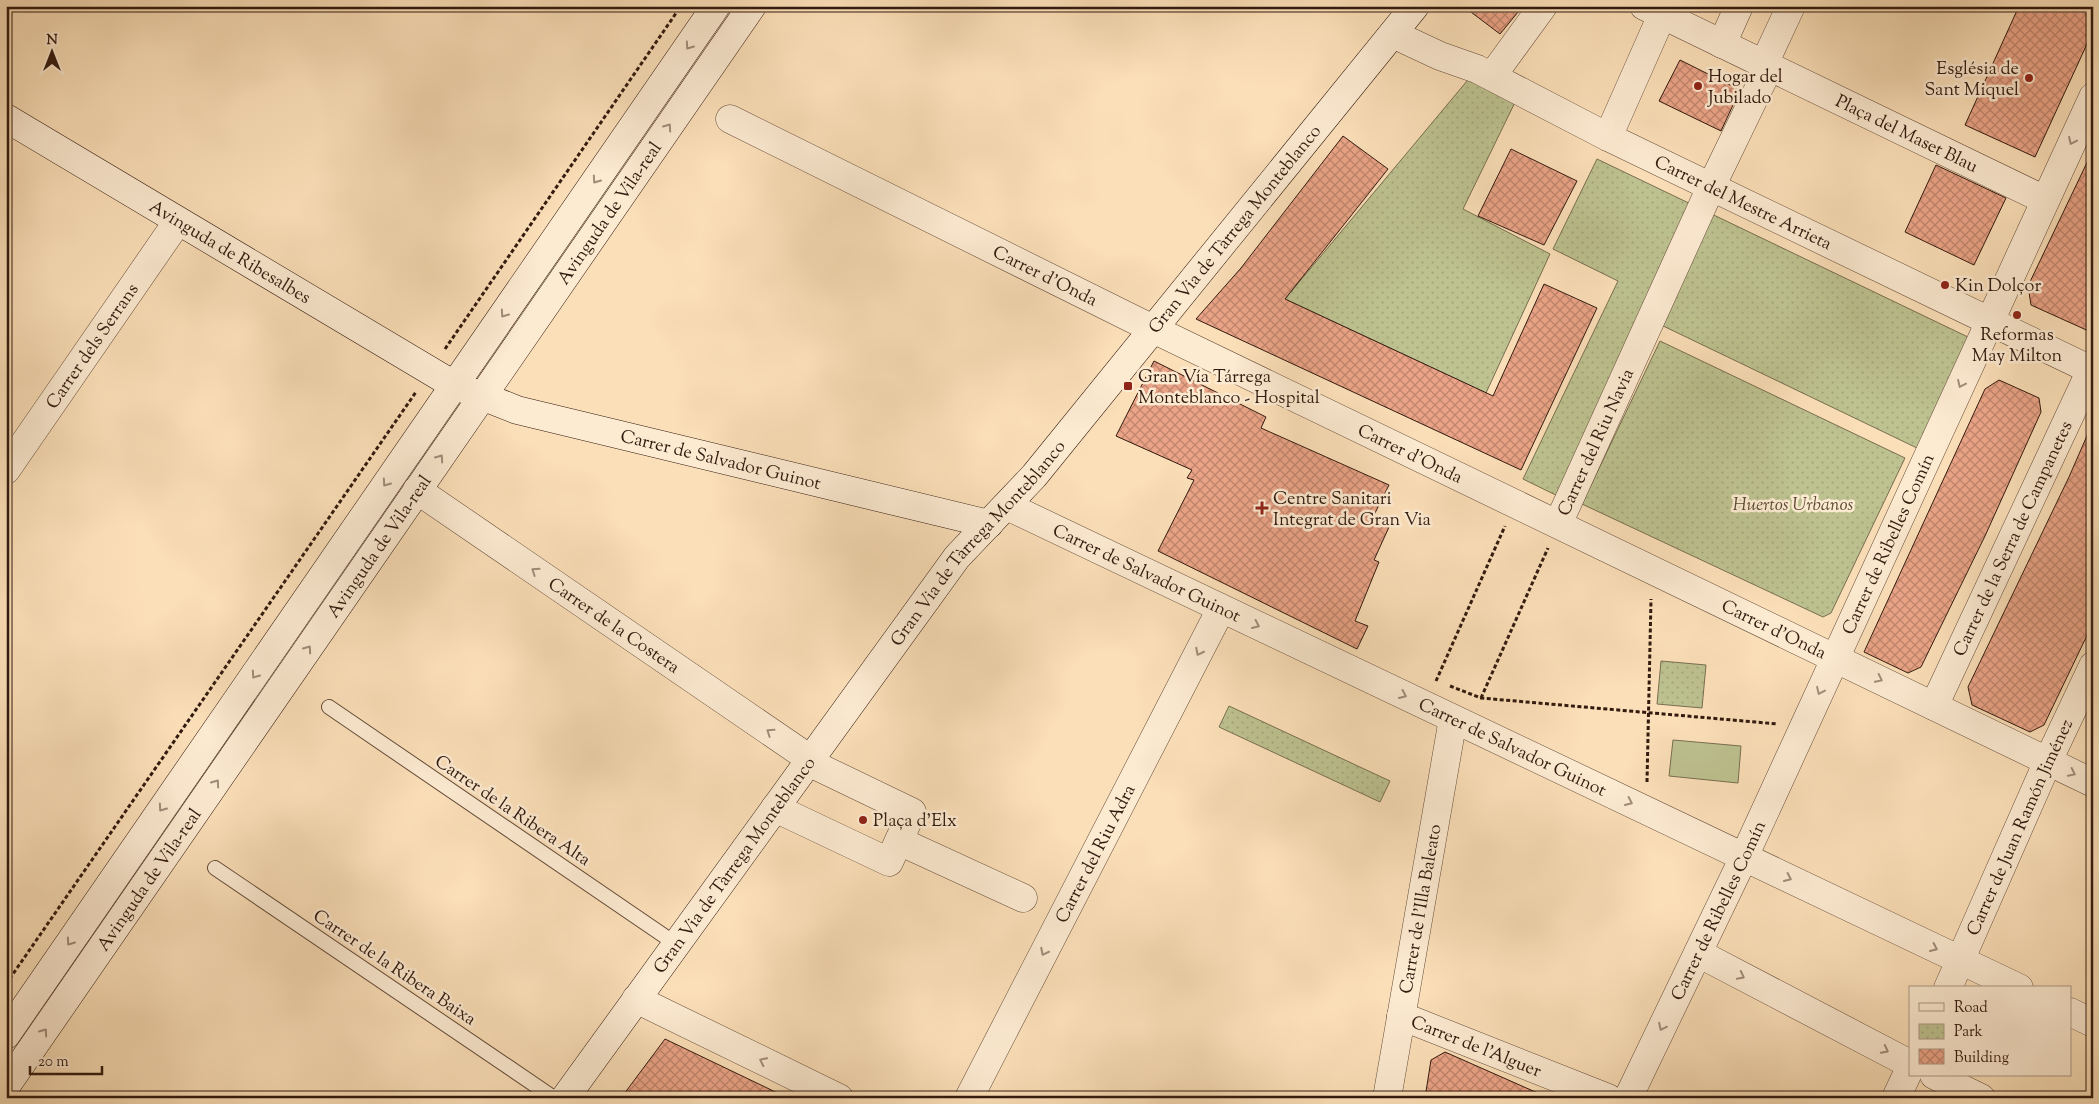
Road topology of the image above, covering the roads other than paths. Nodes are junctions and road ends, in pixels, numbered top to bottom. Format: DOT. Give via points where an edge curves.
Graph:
graph roads {
  1 [pos="716,6"];
  2 [pos="752,6"];
  3 [pos="1415,6"];
  4 [pos="1543,6"];
  5 [pos="1739,6"];
  6 [pos="1791,6"];
  7 [pos="1649,9"];
  8 [pos="1393,34"];
  9 [pos="1722,44"];
  10 [pos="1767,65"];
  11 [pos="1492,76"];
  12 [pos="2093,97"];
  13 [pos="6,118"];
  14 [pos="730,118"];
  15 [pos="1608,137"];
  16 [pos="1711,187"];
  17 [pos="2045,200"];
  18 [pos="178,221"];
  19 [pos="1990,322"];
  20 [pos="1154,329"];
  21 [pos="2092,371"];
  22 [pos="454,385"];
  23 [pos="481,398"];
  24 [pos="6,470"];
  25 [pos="418,490"];
  26 [pos="998,516"];
  27 [pos="1549,538"];
  28 [pos="1221,609"];
  29 [pos="1835,658"];
  30 [pos="2093,666"];
  31 [pos="1934,706"];
  32 [pos="329,707"];
  33 [pos="1452,719"];
  34 [pos="809,761"];
  35 [pos="2048,761"];
  36 [pos="2093,783"];
  37 [pos="775,808"];
  38 [pos="899,841"];
  39 [pos="1744,857"];
  40 [pos="215,868"];
  41 [pos="1023,898"];
  42 [pos="676,944"];
  43 [pos="1698,953"];
  44 [pos="1961,960"];
  45 [pos="1949,986"];
  46 [pos="2015,986"];
  47 [pos="636,999"];
  48 [pos="2072,1013"];
  49 [pos="1401,1016"];
  50 [pos="2093,1023"];
  51 [pos="6,1035"];
  52 [pos="1909,1063"];
  53 [pos="1909,1070"];
  54 [pos="1936,1076"];
  55 [pos="6,1086"];
  56 [pos="794,1088"];
  57 [pos="554,1098"];
  58 [pos="565,1098"];
  59 [pos="839,1098"];
  60 [pos="970,1098"];
  61 [pos="1388,1098"];
  62 [pos="1608,1098"];
  63 [pos="1628,1098"];
  64 [pos="1896,1098"];
  65 [pos="1981,1098"];
  1 -- 22 [label="street, Avinguda de Vila-real, one-way"];
  23 -- 2 [label="street, Avinguda de Vila-real, one-way"];
  3 -- 8 [label="street, Gran Via de Tàrrega Monteblanco"];
  4 -- 11 [label="street"];
  5 -- 9 [label="street"];
  6 -- 10 [label="street"];
  7 -- 9 [label="street, Plaça del Maset Blau"];
  7 -- 15 [label="street, Plaça del Maset Blau"];
  8 -- 11 [label="street, Carrer del Mestre Arrieta"];
  8 -- 20 [label="street, Gran Via de Tàrrega Monteblanco"];
  9 -- 10 [label="street, Plaça del Maset Blau"];
  10 -- 16 [label="street"];
  10 -- 17 [label="street, Plaça del Maset Blau"];
  11 -- 15 [label="street, Carrer del Mestre Arrieta"];
  12 -- 17 [label="street, Carrer de Ribelles Comín, one-way"];
  13 -- 18 [label="street, Avinguda de Ribesalbes"];
  14 -- 20 [label="street, Carrer d'Onda"];
  15 -- 16 [label="street, Carrer del Mestre Arrieta"];
  16 -- 19 [label="street, Carrer del Mestre Arrieta"];
  16 -- 27 [label="street, Carrer del Riu Navia"];
  17 -- 19 [label="street, Carrer de Ribelles Comín"];
  18 -- 22 [label="street, Avinguda de Ribesalbes"];
  18 -- 24 [label="street, Carrer dels Serrans"];
  19 -- 21 [label="street, Carrer del Mestre Arrieta"];
  19 -- 29 [label="street, Carrer de Ribelles Comín, one-way"];
  20 -- 26 [label="street, Gran Via de Tàrrega Monteblanco"];
  20 -- 27 [label="street, Carrer d'Onda"];
  21 -- 31 [label="street, Carrer de la Serra de Campanetes"];
  22 -- 23 [label="street, Carrer de Salvador Guinot"];
  22 -- 51 [label="street, Avinguda de Vila-real, one-way"];
  25 -- 23 [label="street, Avinguda de Vila-real, one-way"];
  23 -- 26 [label="street, Carrer de Salvador Guinot" via="516,410"];
  34 -- 25 [label="street, Carrer de la Costera, one-way"];
  55 -- 25 [label="street, Avinguda de Vila-real, one-way"];
  26 -- 28 [label="street, Carrer de Salvador Guinot"];
  26 -- 34 [label="street, Gran Via de Tàrrega Monteblanco" via="957,557"];
  27 -- 29 [label="street, Carrer d'Onda"];
  28 -- 33 [label="street, Carrer de Salvador Guinot, one-way"];
  28 -- 60 [label="street, Carrer del Riu Adra, one-way"];
  29 -- 31 [label="street, Carrer d'Onda, one-way"];
  29 -- 39 [label="street, Carrer de Ribelles Comín, one-way"];
  30 -- 35 [label="street, Carrer de Juan Ramón Jiménez"];
  31 -- 35 [label="street, Carrer d'Onda"];
  32 -- 42 [label="lane, Carrer de la Ribera Alta"];
  33 -- 39 [label="street, Carrer de Salvador Guinot, one-way"];
  33 -- 49 [label="street, Carrer de l'Illa Baleato"];
  34 -- 37 [label="street, Gran Via de Tàrrega Monteblanco"];
  34 -- 38 [label="street" via="912,812"];
  35 -- 36 [label="street, Carrer d'Onda, one-way"];
  35 -- 44 [label="street, Carrer de Juan Ramón Jiménez"];
  37 -- 38 [label="street" via="889,862"];
  37 -- 42 [label="street, Gran Via de Tàrrega Monteblanco"];
  38 -- 41 [label="street"];
  39 -- 43 [label="street, Carrer de Ribelles Comín"];
  39 -- 44 [label="street, Carrer de Salvador Guinot, one-way"];
  40 -- 57 [label="lane, Carrer de la Ribera Baixa"];
  42 -- 47 [label="street, Gran Via de Tàrrega Monteblanco"];
  43 -- 52 [label="street, one-way"];
  43 -- 63 [label="street, Carrer de Ribelles Comín, one-way"];
  44 -- 45 [label="street, Carrer de Juan Ramón Jiménez"];
  44 -- 46 [label="street, Carrer de Salvador Guinot"];
  56 -- 47 [label="street, one-way"];
  47 -- 58 [label="street, Gran Via de Tàrrega Monteblanco"];
  48 -- 50 [label="street"];
  49 -- 61 [label="street, Carrer de l'Illa Baleato"];
  49 -- 62 [label="street, Carrer de l'Alguer"];
  53 -- 64 [label="street"];
  54 -- 65 [label="street"];
  56 -- 59 [label="street"];
}
